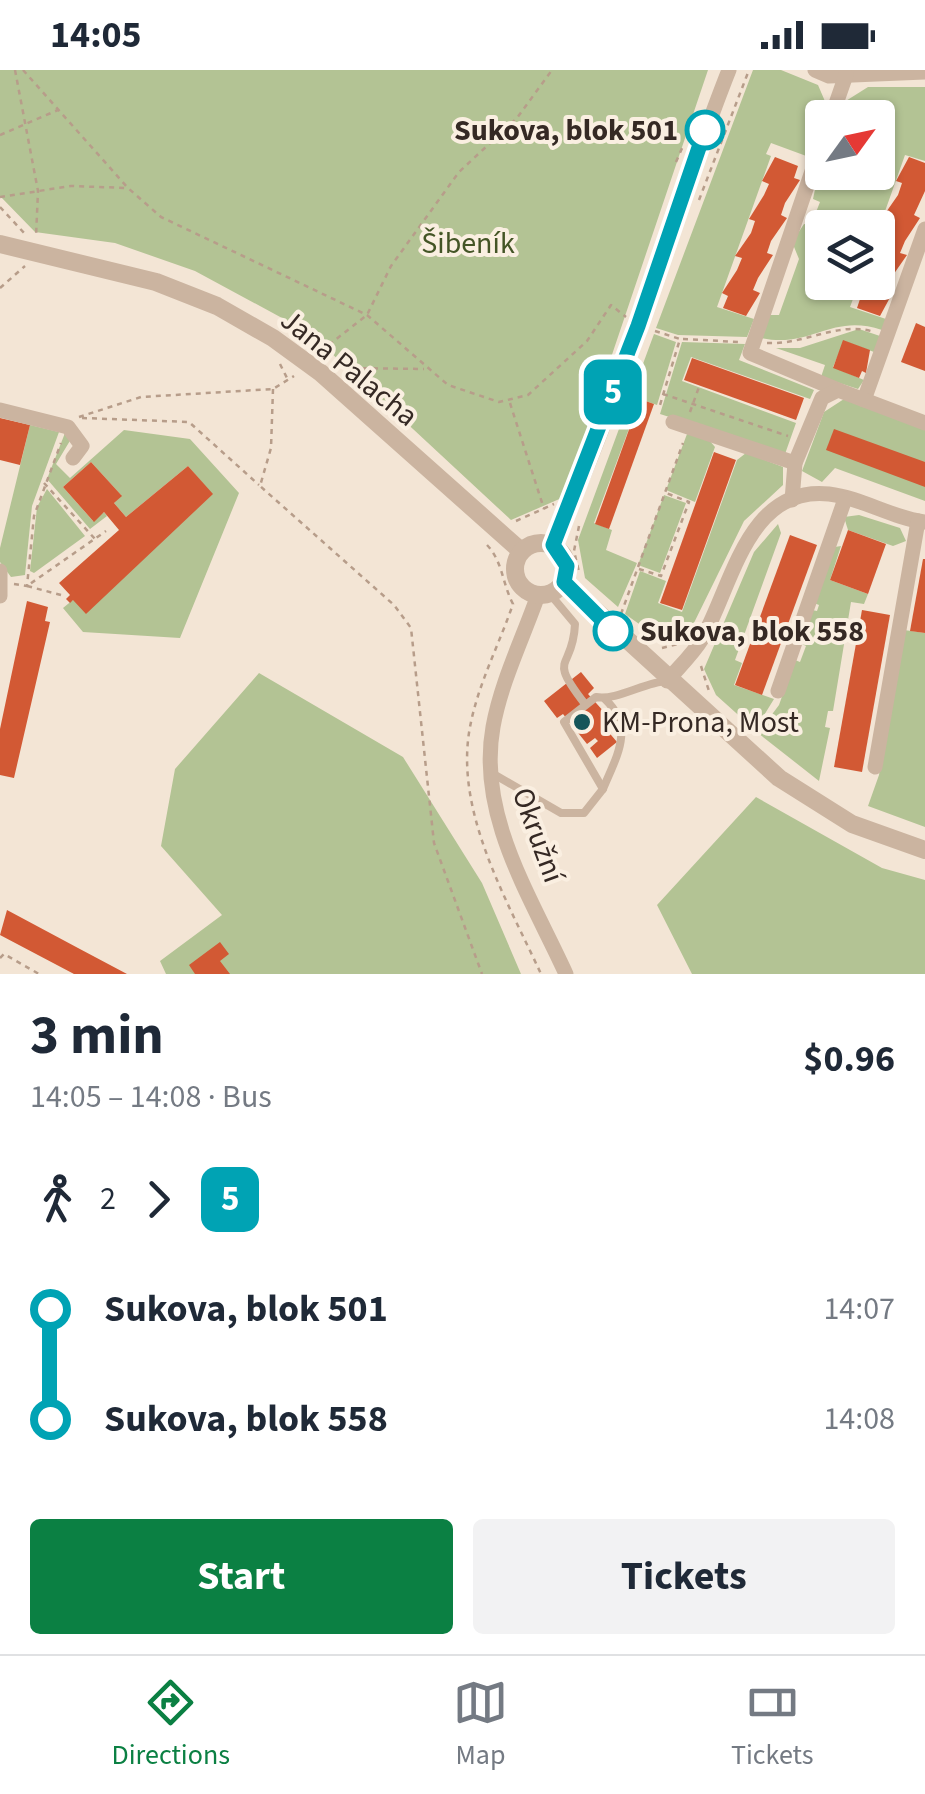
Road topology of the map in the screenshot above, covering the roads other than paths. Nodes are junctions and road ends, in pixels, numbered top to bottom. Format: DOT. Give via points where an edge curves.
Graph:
graph roads {
  1 [pos="729,70"];
  2 [pos="815,70"];
  3 [pos="925,72"];
  4 [pos="846,75"];
  5 [pos="837,100"];
  6 [pos="805,190"];
  7 [pos="925,229"];
  8 [pos="0,244"];
  9 [pos="838,390"];
  10 [pos="864,400"];
  11 [pos="0,410"];
  12 [pos="925,423"];
  13 [pos="680,424"];
  14 [pos="73,458"];
  15 [pos="794,462"];
  16 [pos="845,499"];
  17 [pos="792,500"];
  18 [pos="922,522"];
  19 [pos="553,545"];
  20 [pos="521,551"];
  21 [pos="551,590"];
  22 [pos="667,680"];
  23 [pos="778,691"];
  24 [pos="605,698"];
  25 [pos="585,704"];
  26 [pos="875,766"];
  27 [pos="490,772"];
  28 [pos="602,789"];
  29 [pos="925,850"];
  30 [pos="566,974"];
  1 -- 19 [label="street"];
  2 -- 4 [label="street"];
  3 -- 4 [label="street"];
  4 -- 5 [label="street"];
  6 -- 9 [label="street" via="750,354"];
  7 -- 10 [label="street"];
  8 -- 20 [label="street, Jana Palacha" via="156,282 231,314 321,373"];
  9 -- 10 [label="street"];
  9 -- 15 [label="street" via="822,398"];
  10 -- 12 [label="street"];
  11 -- 14 [label="street" via="68,427 82,446"];
  13 -- 15 [label="street"];
  15 -- 17 [label="street"];
  16 -- 17 [label="street" via="827,494"];
  16 -- 18 [label="street"];
  16 -- 23 [label="street"];
  17 -- 22 [label="street" via="747,538 701,641"];
  18 -- 26 [label="street"];
  19 -- 20 [label="street" via="536,543"];
  19 -- 21 [label="street" via="567,566"];
  20 -- 21 [label="street" via="514,566 517,582"];
  21 -- 22 [label="street"];
  21 -- 25 [label="lane" via="574,624 560,664 563,676"];
  21 -- 27 [label="street, Okružní" via="498,707"];
  22 -- 24 [label="lane"];
  22 -- 29 [label="street" via="803,796 852,824"];
  24 -- 25 [label="lane"];
  24 -- 28 [label="lane" via="623,729"];
  25 -- 28 [label="lane" via="564,722"];
  27 -- 28 [label="lane" via="572,816 591,808"];
  27 -- 30 [label="street, Okružní" via="504,836"];
}
